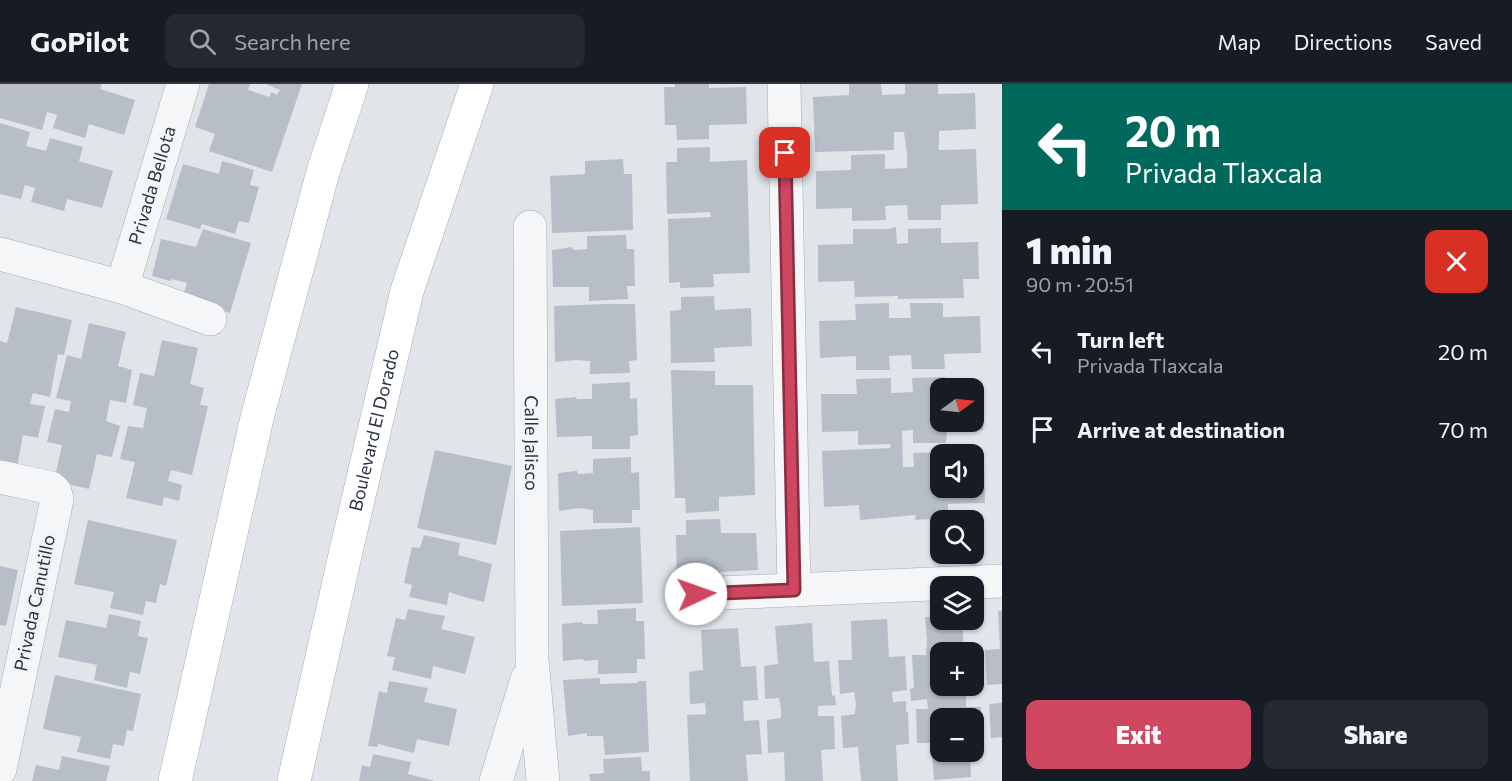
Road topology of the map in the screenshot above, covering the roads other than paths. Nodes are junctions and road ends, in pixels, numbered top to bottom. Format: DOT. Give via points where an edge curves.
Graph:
graph roads {
  1 [pos="183,84"];
  2 [pos="352,84"];
  3 [pos="477,84"];
  4 [pos="784,84"];
  5 [pos="530,227"];
  6 [pos="0,254"];
  7 [pos="122,287"];
  8 [pos="210,319"];
  9 [pos="0,477"];
  10 [pos="1002,581"];
  11 [pos="794,590"];
  12 [pos="696,594"];
  13 [pos="532,660"];
  14 [pos="0,769"];
  15 [pos="175,781"];
  16 [pos="294,781"];
  17 [pos="496,781"];
  18 [pos="543,781"];
  1 -- 7 [label="street, Privada Bellota"];
  2 -- 15 [label="main road" via="322,172 257,418"];
  3 -- 16 [label="main road, Boulevard El Dorado" via="407,291"];
  4 -- 11 [label="street"];
  5 -- 13 [label="street, Calle Jalisco"];
  6 -- 7 [label="street"];
  7 -- 8 [label="street"];
  9 -- 14 [label="street, Privada Canutillo" via="51,488 57,499"];
  10 -- 11 [label="street"];
  11 -- 12 [label="street"];
  13 -- 17 [label="street, Calle Jalisco"];
  13 -- 18 [label="street, Calle Jalisco"];
}
